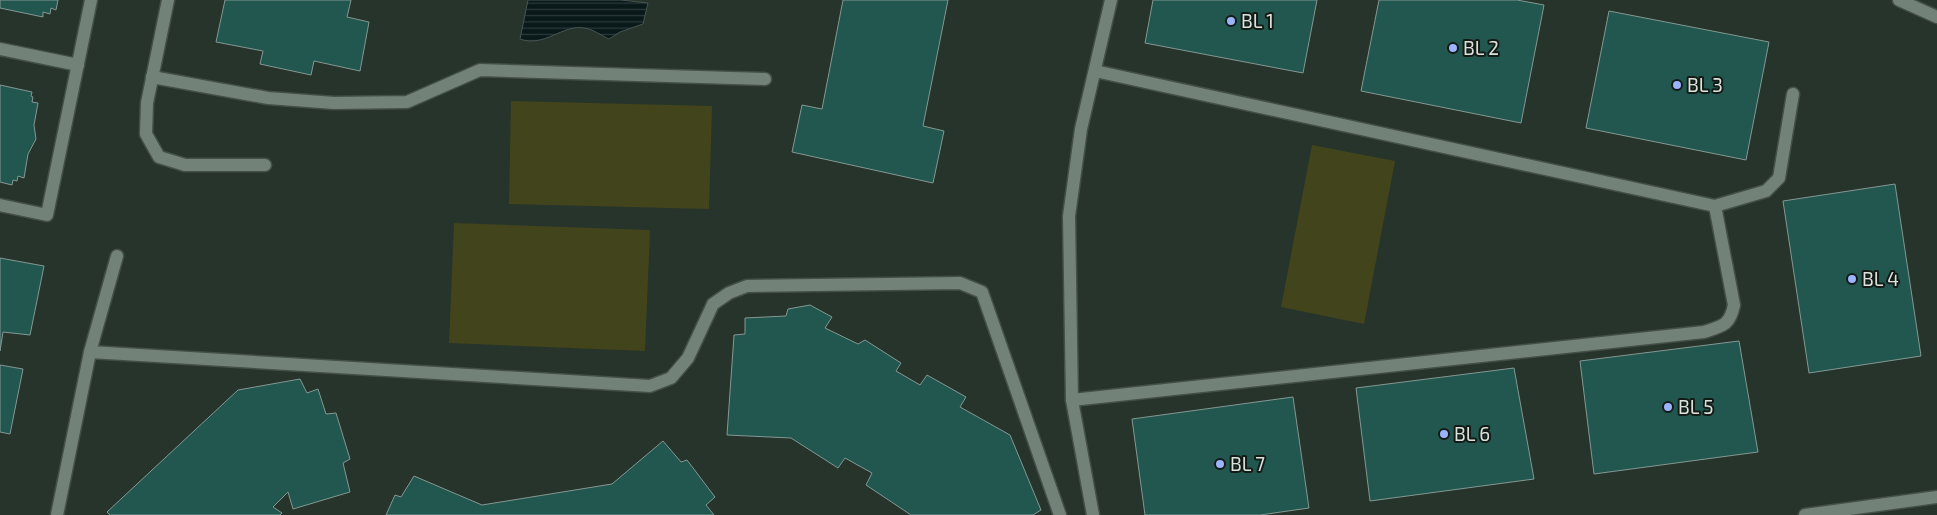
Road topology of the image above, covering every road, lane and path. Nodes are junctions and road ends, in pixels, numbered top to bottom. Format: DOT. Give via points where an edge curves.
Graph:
graph roads {
  1 [pos="91,0"];
  2 [pos="168,0"];
  3 [pos="1111,0"];
  4 [pos="1900,0"];
  5 [pos="1937,17"];
  6 [pos="0,49"];
  7 [pos="78,65"];
  8 [pos="1095,71"];
  9 [pos="152,77"];
  10 [pos="765,79"];
  11 [pos="1793,94"];
  12 [pos="265,165"];
  13 [pos="0,205"];
  14 [pos="1715,206"];
  15 [pos="117,256"];
  16 [pos="90,352"];
  17 [pos="1072,400"];
  18 [pos="1937,497"];
  19 [pos="57,515"];
  20 [pos="1060,515"];
  21 [pos="1093,515"];
  22 [pos="1805,515"];
  1 -- 7 [label="street"];
  2 -- 9 [label="street"];
  3 -- 8 [label="street"];
  4 -- 5 [label="street"];
  6 -- 7 [label="street"];
  7 -- 13 [label="street" via="47,215"];
  8 -- 14 [label="street"];
  8 -- 17 [label="street" via="1081,129 1069,216"];
  9 -- 10 [label="street" via="268,98 334,103 407,102 480,70"];
  9 -- 12 [label="street" via="146,103 146,134 159,157 185,165"];
  11 -- 14 [label="street" via="1779,178 1766,191"];
  14 -- 17 [label="street" via="1734,304 1732,317 1724,325 1704,332"];
  15 -- 16 [label="street"];
  16 -- 19 [label="street"];
  16 -- 20 [label="street" via="650,386 671,378 688,358 713,304 747,286 960,283 982,292"];
  17 -- 21 [label="street"];
  18 -- 22 [label="street"];
}
